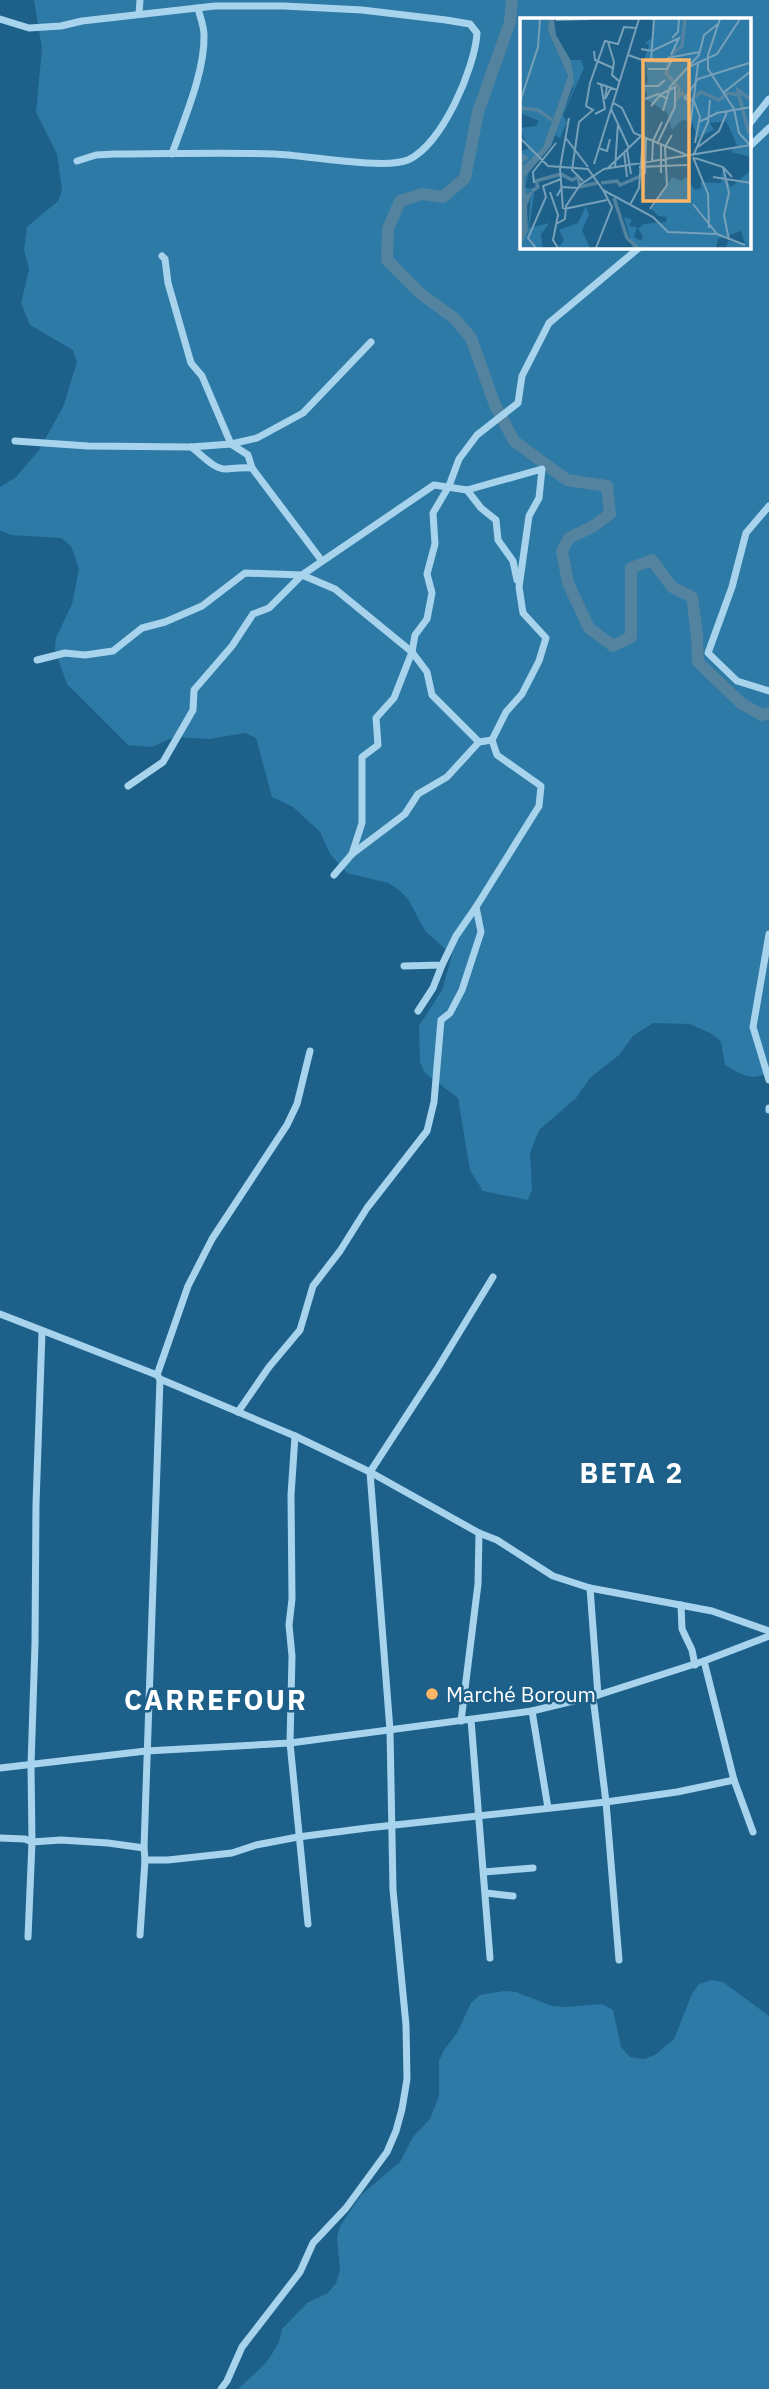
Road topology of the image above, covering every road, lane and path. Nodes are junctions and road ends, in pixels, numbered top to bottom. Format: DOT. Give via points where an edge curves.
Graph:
graph roads {
  1 [pos="139,0"];
  2 [pos="198,8"];
  3 [pos="139,14"];
  4 [pos="0,19"];
  5 [pos="769,99"];
  6 [pos="752,120"];
  7 [pos="769,128"];
  8 [pos="752,144"];
  9 [pos="172,154"];
  10 [pos="77,161"];
  11 [pos="639,248"];
  12 [pos="162,256"];
  13 [pos="371,342"];
  14 [pos="15,441"];
  15 [pos="231,444"];
  16 [pos="191,447"];
  17 [pos="251,468"];
  18 [pos="449,486"];
  19 [pos="467,490"];
  20 [pos="769,506"];
  21 [pos="322,561"];
  22 [pos="302,575"];
  23 [pos="519,587"];
  24 [pos="412,652"];
  25 [pos="37,660"];
  26 [pos="769,691"];
  27 [pos="492,740"];
  28 [pos="480,742"];
  29 [pos="128,786"];
  30 [pos="352,854"];
  31 [pos="334,875"];
  32 [pos="476,907"];
  33 [pos="769,934"];
  34 [pos="442,965"];
  35 [pos="404,966"];
  36 [pos="418,1011"];
  37 [pos="310,1051"];
  38 [pos="769,1080"];
  39 [pos="493,1277"];
  40 [pos="0,1314"];
  41 [pos="42,1332"];
  42 [pos="159,1377"];
  43 [pos="238,1412"];
  44 [pos="295,1436"];
  45 [pos="370,1472"];
  46 [pos="479,1533"];
  47 [pos="590,1588"];
  48 [pos="681,1605"];
  49 [pos="769,1633"];
  50 [pos="704,1661"];
  51 [pos="695,1665"];
  52 [pos="596,1696"];
  53 [pos="532,1711"];
  54 [pos="471,1720"];
  55 [pos="461,1721"];
  56 [pos="390,1730"];
  57 [pos="290,1743"];
  58 [pos="146,1751"];
  59 [pos="31,1765"];
  60 [pos="0,1768"];
  61 [pos="734,1780"];
  62 [pos="606,1802"];
  63 [pos="548,1808"];
  64 [pos="480,1815"];
  65 [pos="393,1825"];
  66 [pos="753,1832"];
  67 [pos="298,1837"];
  68 [pos="0,1838"];
  69 [pos="32,1842"];
  70 [pos="144,1848"];
  71 [pos="145,1860"];
  72 [pos="533,1867"];
  73 [pos="484,1872"];
  74 [pos="486,1893"];
  75 [pos="513,1896"];
  76 [pos="308,1924"];
  77 [pos="140,1935"];
  78 [pos="28,1937"];
  79 [pos="490,1958"];
  80 [pos="619,1960"];
  81 [pos="221,2389"];
  1 -- 3 [label="street"];
  2 -- 3 [label="street"];
  2 -- 9 [label="street" via="204,47"];
  2 -- 9 [label="street" via="316,7 446,20 470,24 477,33 476,48 460,95 430,144 407,160 372,163 276,154"];
  3 -- 4 [label="street" via="30,28"];
  5 -- 6 [label="street"];
  7 -- 8 [label="street"];
  9 -- 10 [label="street" via="96,155"];
  11 -- 18 [label="street" via="549,323 522,376 518,403 477,435 459,459"];
  12 -- 15 [label="street" via="191,363 202,376"];
  13 -- 15 [label="street" via="303,413 257,438"];
  14 -- 16 [label="street"];
  15 -- 16 [label="street"];
  15 -- 17 [label="street" via="248,455"];
  16 -- 17 [label="street" via="219,468"];
  17 -- 21 [label="street"];
  18 -- 19 [label="street"];
  18 -- 21 [label="street" via="434,485"];
  18 -- 24 [label="street" via="433,513 435,544 427,574 432,593 427,619 415,635"];
  19 -- 23 [label="street" via="496,520 498,540 513,561"];
  19 -- 23 [label="street" via="542,469 539,498 529,516"];
  20 -- 26 [label="street" via="746,533 708,653 737,681"];
  21 -- 22 [label="street"];
  22 -- 24 [label="street" via="335,589"];
  22 -- 25 [label="street" via="245,573 202,606 142,628 113,651 65,653"];
  22 -- 29 [label="street" via="269,608 253,614 194,690 193,710 163,762"];
  23 -- 27 [label="street" via="523,613 546,638 522,694 506,712"];
  24 -- 28 [label="street" via="427,672 432,695"];
  24 -- 30 [label="street" via="394,698 376,718 378,745 362,757 362,824"];
  27 -- 28 [label="street"];
  27 -- 32 [label="street" via="497,755 541,786 539,806"];
  28 -- 30 [label="street" via="447,777 418,794 405,814"];
  30 -- 31 [label="street"];
  32 -- 34 [label="street"];
  32 -- 43 [label="street" via="481,932 462,990 441,1020 427,1131 313,1286 300,1330"];
  33 -- 38 [label="street" via="753,1027"];
  34 -- 35 [label="street"];
  34 -- 36 [label="street"];
  37 -- 42 [label="street" via="292,1114 212,1238 188,1286"];
  39 -- 45 [label="street"];
  40 -- 41 [label="street"];
  41 -- 42 [label="street"];
  41 -- 59 [label="street"];
  42 -- 43 [label="street"];
  42 -- 58 [label="street"];
  43 -- 44 [label="street"];
  44 -- 45 [label="street"];
  44 -- 57 [label="street"];
  45 -- 46 [label="street"];
  45 -- 56 [label="street"];
  46 -- 47 [label="street" via="553,1576"];
  46 -- 55 [label="street" via="478,1584"];
  47 -- 48 [label="street"];
  47 -- 52 [label="street"];
  48 -- 49 [label="street" via="712,1611"];
  48 -- 51 [label="street" via="682,1629"];
  49 -- 50 [label="street"];
  50 -- 51 [label="street"];
  50 -- 61 [label="street"];
  51 -- 52 [label="street"];
  52 -- 53 [label="street"];
  52 -- 62 [label="street"];
  53 -- 54 [label="street"];
  53 -- 63 [label="street"];
  54 -- 55 [label="street"];
  54 -- 64 [label="street"];
  55 -- 56 [label="street"];
  56 -- 57 [label="street"];
  56 -- 65 [label="street"];
  57 -- 58 [label="street"];
  57 -- 67 [label="street"];
  58 -- 59 [label="street"];
  58 -- 70 [label="street"];
  59 -- 60 [label="street"];
  59 -- 69 [label="street"];
  61 -- 62 [label="street"];
  61 -- 66 [label="street"];
  62 -- 63 [label="street"];
  62 -- 80 [label="street"];
  63 -- 64 [label="street"];
  64 -- 65 [label="street"];
  64 -- 73 [label="street"];
  65 -- 67 [label="street"];
  65 -- 81 [label="street" via="393,1890 407,2053 396,2131 387,2152 313,2243 300,2272 242,2347"];
  67 -- 71 [label="street" via="232,1853"];
  67 -- 76 [label="street"];
  68 -- 69 [label="street"];
  69 -- 70 [label="street" via="61,1840"];
  69 -- 78 [label="street"];
  70 -- 71 [label="street"];
  71 -- 77 [label="street"];
  72 -- 73 [label="street" via="520,1864"];
  73 -- 74 [label="street"];
  74 -- 75 [label="street"];
  74 -- 79 [label="street"];
}
